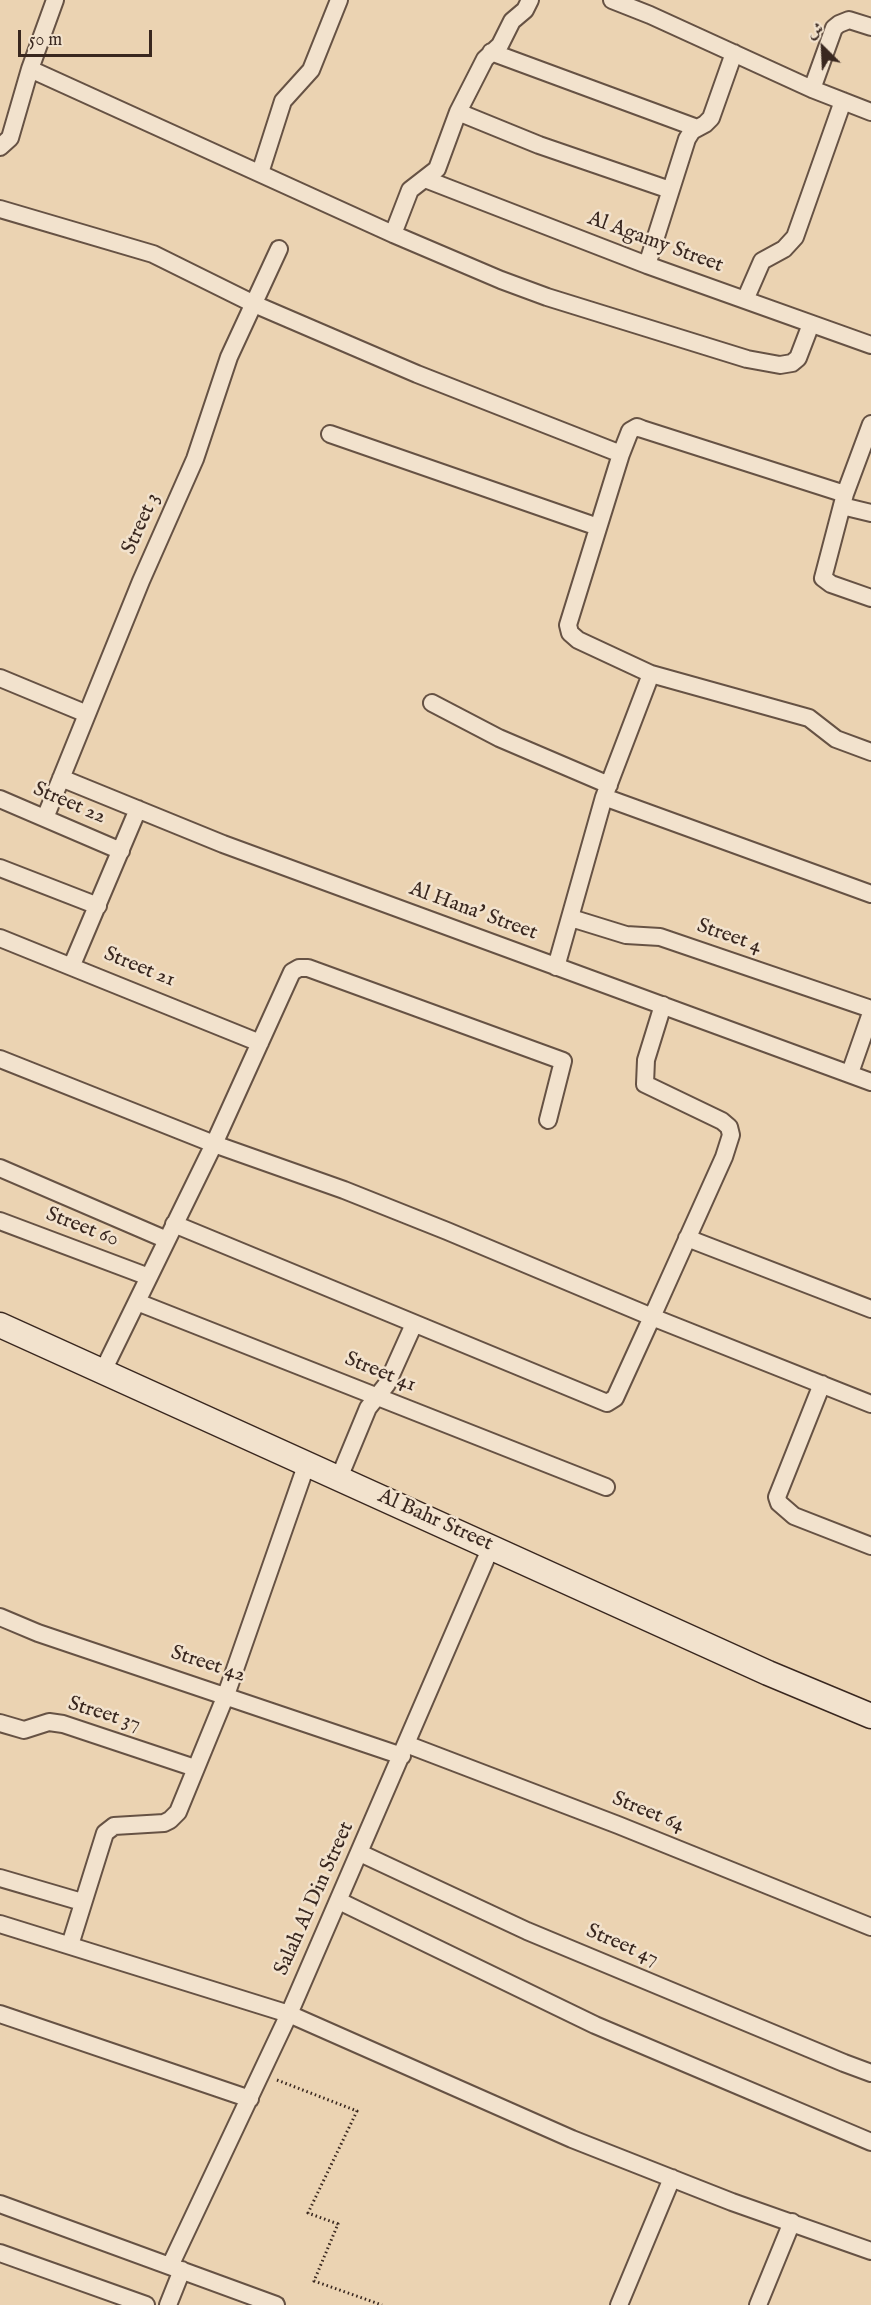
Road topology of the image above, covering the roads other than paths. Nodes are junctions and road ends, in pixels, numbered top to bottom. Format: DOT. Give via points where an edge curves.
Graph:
graph roads {
  1 [pos="56,0"];
  2 [pos="530,0"];
  3 [pos="612,0"];
  4 [pos="337,1"];
  5 [pos="871,27"];
  6 [pos="491,52"];
  7 [pos="734,53"];
  8 [pos="30,69"];
  9 [pos="813,89"];
  10 [pos="843,101"];
  11 [pos="458,112"];
  12 [pos="871,112"];
  13 [pos="697,128"];
  14 [pos="0,147"];
  15 [pos="260,173"];
  16 [pos="425,179"];
  17 [pos="670,190"];
  18 [pos="0,209"];
  19 [pos="393,234"];
  20 [pos="279,249"];
  21 [pos="646,265"];
  22 [pos="745,300"];
  23 [pos="254,304"];
  24 [pos="811,324"];
  25 [pos="871,345"];
  26 [pos="871,424"];
  27 [pos="330,434"];
  28 [pos="621,454"];
  29 [pos="844,500"];
  30 [pos="871,513"];
  31 [pos="598,527"];
  32 [pos="871,598"];
  33 [pos="651,674"];
  34 [pos="0,678"];
  35 [pos="432,703"];
  36 [pos="87,714"];
  37 [pos="871,752"];
  38 [pos="61,778"];
  39 [pos="607,791"];
  40 [pos="0,799"];
  41 [pos="138,810"];
  42 [pos="45,818"];
  43 [pos="121,851"];
  44 [pos="0,868"];
  45 [pos="871,894"];
  46 [pos="98,906"];
  47 [pos="571,918"];
  48 [pos="0,938"];
  49 [pos="72,965"];
  50 [pos="556,967"];
  51 [pos="663,1005"];
  52 [pos="871,1011"];
  53 [pos="260,1043"];
  54 [pos="0,1059"];
  55 [pos="850,1073"];
  56 [pos="871,1082"];
  57 [pos="548,1120"];
  58 [pos="214,1144"];
  59 [pos="0,1168"];
  60 [pos="0,1221"];
  61 [pos="174,1224"];
  62 [pos="687,1238"];
  63 [pos="166,1240"];
  64 [pos="149,1277"];
  65 [pos="137,1302"];
  66 [pos="871,1309"];
  67 [pos="652,1317"];
  68 [pos="414,1324"];
  69 [pos="0,1325"];
  70 [pos="102,1373"];
  71 [pos="822,1384"];
  72 [pos="377,1395"];
  73 [pos="871,1404"];
  74 [pos="307,1463"];
  75 [pos="339,1478"];
  76 [pos="606,1487"];
  77 [pos="871,1546"];
  78 [pos="491,1547"];
  79 [pos="0,1617"];
  80 [pos="226,1695"];
  81 [pos="871,1716"];
  82 [pos="0,1723"];
  83 [pos="404,1750"];
  84 [pos="195,1768"];
  85 [pos="360,1853"];
  86 [pos="0,1878"];
  87 [pos="339,1901"];
  88 [pos="82,1902"];
  89 [pos="0,1924"];
  90 [pos="871,1927"];
  91 [pos="70,1945"];
  92 [pos="0,2014"];
  93 [pos="289,2014"];
  94 [pos="871,2073"];
  95 [pos="250,2099"];
  96 [pos="871,2142"];
  97 [pos="672,2178"];
  98 [pos="0,2204"];
  99 [pos="792,2222"];
  100 [pos="871,2251"];
  101 [pos="0,2253"];
  102 [pos="176,2268"];
  103 [pos="146,2305"];
  104 [pos="168,2305"];
  105 [pos="276,2305"];
  106 [pos="619,2305"];
  107 [pos="758,2305"];
  1 -- 8 [label="street"];
  2 -- 6 [label="street"];
  3 -- 7 [label="street"];
  4 -- 15 [label="street" via="310,70 283,101"];
  5 -- 9 [label="street" via="849,20 834,28"];
  6 -- 11 [label="street"];
  6 -- 13 [label="street"];
  7 -- 9 [label="street"];
  7 -- 13 [label="street" via="711,118"];
  8 -- 14 [label="street" via="10,138"];
  8 -- 15 [label="street"];
  9 -- 10 [label="street"];
  10 -- 12 [label="street"];
  10 -- 22 [label="street" via="795,237 784,249 762,261"];
  11 -- 16 [label="street" via="437,169"];
  11 -- 17 [label="street" via="539,145"];
  13 -- 17 [label="street" via="687,139"];
  15 -- 19 [label="street"];
  16 -- 19 [label="street" via="410,190"];
  16 -- 21 [label="street, Al Agamy Street"];
  17 -- 21 [label="street"];
  18 -- 23 [label="street" via="153,254"];
  19 -- 24 [label="street" via="547,297 747,359 780,365 792,363 798,358"];
  20 -- 23 [label="street, Street 3"];
  21 -- 22 [label="street, Al Agamy Street"];
  22 -- 24 [label="street, Al Agamy Street"];
  23 -- 28 [label="street" via="417,374"];
  23 -- 36 [label="street, Street 3" via="229,357 195,459"];
  24 -- 25 [label="street, Al Agamy Street"];
  26 -- 29 [label="street"];
  27 -- 31 [label="street"];
  28 -- 29 [label="street" via="628,433 637,427"];
  28 -- 31 [label="street"];
  29 -- 30 [label="street"];
  29 -- 32 [label="street" via="823,578"];
  31 -- 33 [label="street" via="568,625 570,633"];
  33 -- 37 [label="street" via="809,718 836,739"];
  33 -- 39 [label="street"];
  34 -- 36 [label="street"];
  35 -- 39 [label="street"];
  36 -- 38 [label="street, Street 3"];
  38 -- 41 [label="street, Al Hana' Street"];
  38 -- 42 [label="street, Street 3"];
  39 -- 45 [label="street"];
  39 -- 47 [label="street"];
  40 -- 42 [label="street, Street 22"];
  41 -- 43 [label="street"];
  41 -- 50 [label="street, Al Hana' Street"];
  42 -- 43 [label="street, Street 22"];
  43 -- 46 [label="street"];
  44 -- 46 [label="street"];
  46 -- 49 [label="street"];
  47 -- 50 [label="street"];
  47 -- 52 [label="street, Street 4" via="631,936 660,938"];
  48 -- 49 [label="street, Street 21"];
  49 -- 53 [label="street, Street 21"];
  50 -- 51 [label="street, Al Hana' Street"];
  51 -- 55 [label="street, Al Hana' Street"];
  51 -- 62 [label="street" via="646,1060 645,1084 722,1121 731,1138"];
  52 -- 55 [label="street"];
  53 -- 57 [label="street" via="292,972 308,968 563,1061"];
  53 -- 58 [label="street"];
  54 -- 58 [label="street"];
  55 -- 56 [label="street, Al Hana' Street"];
  58 -- 61 [label="street"];
  58 -- 67 [label="street" via="406,1215"];
  59 -- 63 [label="street"];
  60 -- 64 [label="street, Street 60"];
  61 -- 63 [label="street"];
  61 -- 68 [label="street"];
  62 -- 66 [label="street"];
  62 -- 67 [label="street"];
  63 -- 64 [label="street"];
  64 -- 65 [label="street"];
  65 -- 70 [label="street"];
  65 -- 72 [label="street, Street 41"];
  67 -- 68 [label="street" via="615,1398 607,1402"];
  67 -- 71 [label="street"];
  68 -- 72 [label="street" via="387,1384"];
  69 -- 70 [label="street, Al Bahr Street"];
  70 -- 74 [label="street, Al Bahr Street"];
  71 -- 73 [label="street"];
  71 -- 77 [label="street" via="777,1497 794,1516"];
  72 -- 75 [label="street"];
  72 -- 76 [label="street, Street 41"];
  74 -- 75 [label="street, Al Bahr Street"];
  74 -- 80 [label="street"];
  75 -- 78 [label="street, Al Bahr Street"];
  78 -- 81 [label="street, Al Bahr Street"];
  78 -- 83 [label="street, Salah Al Din Street"];
  79 -- 80 [label="street, Street 42"];
  80 -- 83 [label="street, Street 42"];
  80 -- 84 [label="street"];
  82 -- 84 [label="street, Street 37" via="24,1730 49,1722 63,1724"];
  83 -- 85 [label="street, Salah Al Din Street"];
  83 -- 90 [label="street, Street 64" via="629,1830"];
  84 -- 88 [label="street" via="182,1805 170,1820 109,1828"];
  85 -- 87 [label="street, Salah Al Din Street"];
  85 -- 94 [label="street, Street 47" via="527,1931"];
  86 -- 88 [label="street"];
  87 -- 93 [label="street, Salah Al Din Street"];
  87 -- 96 [label="street" via="595,2025"];
  88 -- 91 [label="street"];
  89 -- 91 [label="street"];
  91 -- 93 [label="street"];
  92 -- 95 [label="street"];
  93 -- 95 [label="street, Salah Al Din Street"];
  93 -- 97 [label="street" via="572,2139"];
  95 -- 102 [label="street, Salah Al Din Street"];
  97 -- 99 [label="street"];
  97 -- 106 [label="street"];
  98 -- 102 [label="street"];
  99 -- 100 [label="street"];
  99 -- 107 [label="street"];
  101 -- 103 [label="street"];
  102 -- 104 [label="street, Salah Al Din Street"];
  102 -- 105 [label="street"];
}
